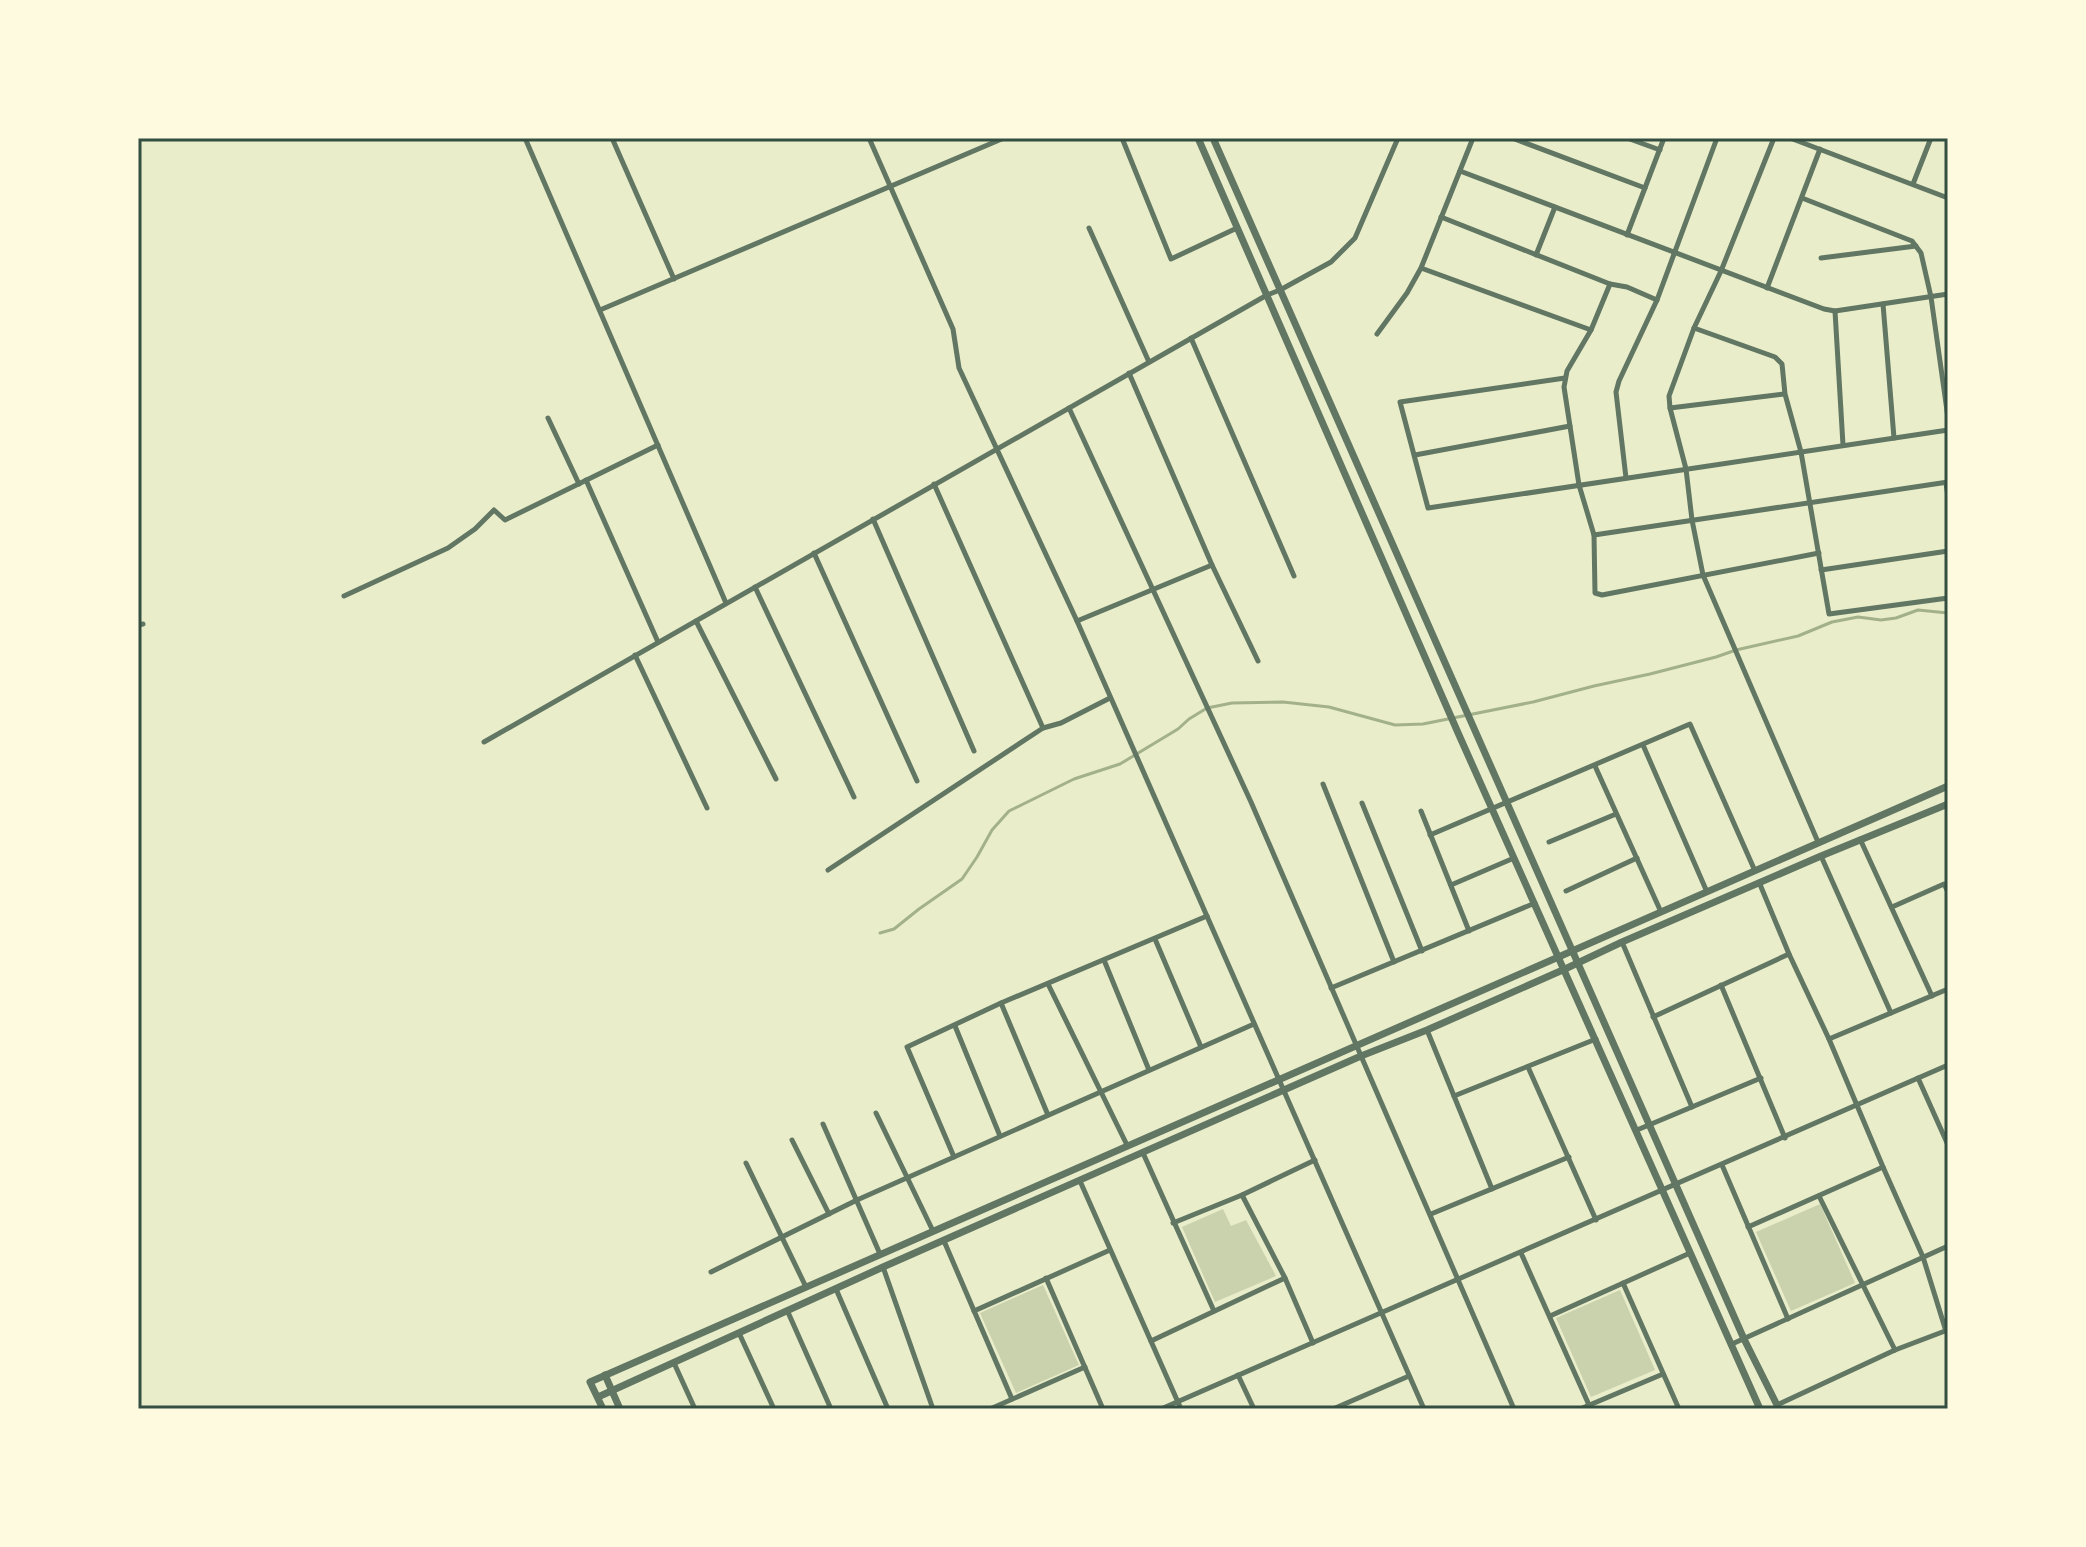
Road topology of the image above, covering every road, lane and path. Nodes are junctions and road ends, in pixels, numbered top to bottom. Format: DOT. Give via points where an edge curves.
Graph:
graph roads {
  1 [pos="525,138"];
  2 [pos="612,138"];
  3 [pos="869,138"];
  4 [pos="1004,138"];
  5 [pos="1122,138"];
  6 [pos="1198,138"];
  7 [pos="1213,138"];
  8 [pos="1398,138"];
  9 [pos="1473,138"];
  10 [pos="1512,138"];
  11 [pos="1627,138"];
  12 [pos="1664,138"];
  13 [pos="1717,138"];
  14 [pos="1774,138"];
  15 [pos="1790,138"];
  16 [pos="1928,139"];
  17 [pos="1820,149"];
  18 [pos="1660,150"];
  19 [pos="1460,171"];
  20 [pos="1913,184"];
  21 [pos="890,187"];
  22 [pos="1645,188"];
  23 [pos="1802,198"];
  24 [pos="1948,198"];
  25 [pos="1555,207"];
  26 [pos="1441,217"];
  27 [pos="1089,228"];
  28 [pos="1237,228"];
  29 [pos="1627,235"];
  30 [pos="1916,246"];
  31 [pos="1674,253"];
  32 [pos="1536,255"];
  33 [pos="1821,258"];
  34 [pos="1421,268"];
  35 [pos="1721,271"];
  36 [pos="674,279"];
  37 [pos="1610,284"];
  38 [pos="1767,288"];
  39 [pos="1280,290"];
  40 [pos="1948,294"];
  41 [pos="1267,295"];
  42 [pos="1931,297"];
  43 [pos="1657,300"];
  44 [pos="1883,304"];
  45 [pos="600,310"];
  46 [pos="1835,311"];
  47 [pos="1694,328"];
  48 [pos="1591,330"];
  49 [pos="1377,334"];
  50 [pos="1191,338"];
  51 [pos="1149,362"];
  52 [pos="1129,373"];
  53 [pos="1565,378"];
  54 [pos="1785,394"];
  55 [pos="1069,408"];
  56 [pos="1670,408"];
  57 [pos="548,418"];
  58 [pos="1948,418"];
  59 [pos="1570,426"];
  60 [pos="1948,430"];
  61 [pos="1894,438"];
  62 [pos="658,445"];
  63 [pos="1843,445"];
  64 [pos="997,449"];
  65 [pos="1801,452"];
  66 [pos="1415,455"];
  67 [pos="1686,469"];
  68 [pos="1626,478"];
  69 [pos="583,482"];
  70 [pos="1947,482"];
  71 [pos="934,484"];
  72 [pos="1579,485"];
  73 [pos="1948,497"];
  74 [pos="1810,502"];
  75 [pos="873,519"];
  76 [pos="1692,520"];
  77 [pos="1594,535"];
  78 [pos="1948,551"];
  79 [pos="814,553"];
  80 [pos="1819,553"];
  81 [pos="1212,565"];
  82 [pos="1821,570"];
  83 [pos="1703,575"];
  84 [pos="1294,576"];
  85 [pos="755,587"];
  86 [pos="1153,589"];
  87 [pos="344,596"];
  88 [pos="1948,598"];
  89 [pos="726,603"];
  90 [pos="696,621"];
  91 [pos="1077,621"];
  92 [pos="658,642"];
  93 [pos="635,655"];
  94 [pos="1258,661"];
  95 [pos="1110,698"];
  96 [pos="1043,728"];
  97 [pos="484,742"];
  98 [pos="1643,745"];
  99 [pos="974,751"];
  100 [pos="1595,766"];
  101 [pos="776,779"];
  102 [pos="917,781"];
  103 [pos="1323,784"];
  104 [pos="1948,786"];
  105 [pos="854,797"];
  106 [pos="1915,799"];
  107 [pos="1362,803"];
  108 [pos="1506,803"];
  109 [pos="1948,804"];
  110 [pos="707,808"];
  111 [pos="1493,809"];
  112 [pos="1421,811"];
  113 [pos="1616,814"];
  114 [pos="1921,815"];
  115 [pos="1430,835"];
  116 [pos="1860,839"];
  117 [pos="1549,842"];
  118 [pos="1818,842"];
  119 [pos="1821,856"];
  120 [pos="1515,857"];
  121 [pos="1637,858"];
  122 [pos="828,870"];
  123 [pos="1755,871"];
  124 [pos="1759,882"];
  125 [pos="1451,885"];
  126 [pos="1566,891"];
  127 [pos="1707,892"];
  128 [pos="1948,892"];
  129 [pos="1535,903"];
  130 [pos="1891,907"];
  131 [pos="1661,912"];
  132 [pos="1207,916"];
  133 [pos="1469,931"];
  134 [pos="1155,939"];
  135 [pos="1622,942"];
  136 [pos="1571,950"];
  137 [pos="1422,951"];
  138 [pos="1789,954"];
  139 [pos="1559,955"];
  140 [pos="1104,960"];
  141 [pos="1394,962"];
  142 [pos="1578,963"];
  143 [pos="1565,969"];
  144 [pos="1048,984"];
  145 [pos="1721,985"];
  146 [pos="1331,988"];
  147 [pos="1948,989"];
  148 [pos="1932,996"];
  149 [pos="1001,1003"];
  150 [pos="1891,1013"];
  151 [pos="1653,1017"];
  152 [pos="1254,1024"];
  153 [pos="955,1026"];
  154 [pos="1427,1030"];
  155 [pos="1596,1039"];
  156 [pos="1829,1039"];
  157 [pos="1357,1046"];
  158 [pos="1201,1047"];
  159 [pos="1361,1056"];
  160 [pos="1948,1065"];
  161 [pos="1528,1067"];
  162 [pos="1149,1070"];
  163 [pos="1761,1078"];
  164 [pos="1918,1078"];
  165 [pos="1278,1080"];
  166 [pos="1284,1090"];
  167 [pos="1101,1092"];
  168 [pos="1454,1096"];
  169 [pos="1856,1105"];
  170 [pos="1692,1107"];
  171 [pos="876,1113"];
  172 [pos="1048,1115"];
  173 [pos="823,1124"];
  174 [pos="1650,1124"];
  175 [pos="1637,1130"];
  176 [pos="1000,1136"];
  177 [pos="1785,1138"];
  178 [pos="792,1140"];
  179 [pos="1948,1144"];
  180 [pos="1127,1145"];
  181 [pos="1143,1153"];
  182 [pos="954,1157"];
  183 [pos="1569,1157"];
  184 [pos="1315,1160"];
  185 [pos="746,1163"];
  186 [pos="1722,1165"];
  187 [pos="1883,1167"];
  188 [pos="907,1178"];
  189 [pos="1080,1181"];
  190 [pos="1677,1185"];
  191 [pos="1492,1189"];
  192 [pos="1664,1190"];
  193 [pos="1242,1195"];
  194 [pos="1819,1196"];
  195 [pos="857,1200"];
  196 [pos="829,1214"];
  197 [pos="1431,1214"];
  198 [pos="1596,1220"];
  199 [pos="1173,1223"];
  200 [pos="1748,1227"];
  201 [pos="933,1231"];
  202 [pos="783,1237"];
  203 [pos="944,1241"];
  204 [pos="1948,1246"];
  205 [pos="1110,1250"];
  206 [pos="1691,1252"];
  207 [pos="1521,1253"];
  208 [pos="880,1254"];
  209 [pos="1923,1257"];
  210 [pos="883,1267"];
  211 [pos="711,1272"];
  212 [pos="1046,1278"];
  213 [pos="1285,1278"];
  214 [pos="1458,1280"];
  215 [pos="1623,1283"];
  216 [pos="1863,1286"];
  217 [pos="806,1287"];
  218 [pos="836,1289"];
  219 [pos="787,1310"];
  220 [pos="974,1311"];
  221 [pos="1214,1311"];
  222 [pos="1382,1313"];
  223 [pos="1549,1316"];
  224 [pos="1788,1319"];
  225 [pos="739,1332"];
  226 [pos="1744,1339"];
  227 [pos="1151,1341"];
  228 [pos="1313,1343"];
  229 [pos="1732,1344"];
  230 [pos="1895,1350"];
  231 [pos="674,1362"];
  232 [pos="1085,1367"];
  233 [pos="1663,1374"];
  234 [pos="605,1375"];
  235 [pos="1238,1375"];
  236 [pos="1409,1376"];
  237 [pos="612,1390"];
  238 [pos="598,1397"];
  239 [pos="1012,1399"];
  240 [pos="1177,1402"];
  241 [pos="1589,1405"];
  242 [pos="1338,1408"];
  243 [pos="1775,1408"];
  244 [pos="603,1409"];
  245 [pos="620,1409"];
  246 [pos="695,1409"];
  247 [pos="774,1409"];
  248 [pos="831,1409"];
  249 [pos="888,1409"];
  250 [pos="933,1409"];
  251 [pos="990,1409"];
  252 [pos="1103,1409"];
  253 [pos="1161,1409"];
  254 [pos="1181,1409"];
  255 [pos="1254,1409"];
  256 [pos="1424,1409"];
  257 [pos="1514,1409"];
  258 [pos="1580,1409"];
  259 [pos="1679,1409"];
  260 [pos="1760,1409"];
  1 -- 45 [label="street"];
  2 -- 36 [label="street"];
  3 -- 21 [label="street"];
  4 -- 21 [label="street"];
  5 -- 28 [label="street" via="1171,259"];
  6 -- 28 [label="street"];
  7 -- 39 [label="street"];
  8 -- 39 [label="street" via="1355,238 1331,262"];
  9 -- 19 [label="street"];
  10 -- 22 [label="street"];
  11 -- 18 [label="street"];
  12 -- 18 [label="street"];
  13 -- 31 [label="street"];
  14 -- 35 [label="street"];
  15 -- 17 [label="street"];
  16 -- 20 [label="street"];
  17 -- 20 [label="street"];
  17 -- 23 [label="street"];
  18 -- 22 [label="street"];
  19 -- 25 [label="street"];
  19 -- 26 [label="street"];
  20 -- 24 [label="street"];
  21 -- 36 [label="street"];
  21 -- 64 [label="street" via="953,329 959,368"];
  22 -- 29 [label="street"];
  23 -- 30 [label="street"];
  23 -- 38 [label="street"];
  25 -- 29 [label="street"];
  25 -- 32 [label="street"];
  26 -- 32 [label="street"];
  26 -- 34 [label="street"];
  27 -- 51 [label="street"];
  28 -- 41 [label="street"];
  29 -- 31 [label="street"];
  30 -- 33 [label="street"];
  30 -- 42 [label="street"];
  31 -- 35 [label="street"];
  31 -- 43 [label="street"];
  32 -- 37 [label="street"];
  34 -- 48 [label="street"];
  34 -- 49 [label="street"];
  35 -- 38 [label="street"];
  35 -- 47 [label="street"];
  36 -- 45 [label="street"];
  37 -- 43 [label="street"];
  37 -- 48 [label="street"];
  38 -- 46 [label="street"];
  39 -- 41 [label="street"];
  39 -- 108 [label="street"];
  40 -- 42 [label="street"];
  41 -- 50 [label="street"];
  41 -- 111 [label="street"];
  42 -- 44 [label="street"];
  42 -- 58 [label="street"];
  43 -- 68 [label="street" via="1616,392"];
  44 -- 46 [label="street"];
  44 -- 61 [label="street"];
  45 -- 62 [label="street"];
  46 -- 63 [label="street"];
  47 -- 54 [label="street" via="1779,360"];
  47 -- 56 [label="street" via="1669,396"];
  48 -- 53 [label="street"];
  50 -- 51 [label="street"];
  50 -- 84 [label="street"];
  51 -- 52 [label="street"];
  52 -- 55 [label="street"];
  52 -- 81 [label="street"];
  53 -- 59 [label="street"];
  53 -- 66 [label="street" via="1400,402"];
  54 -- 56 [label="street"];
  54 -- 65 [label="street"];
  55 -- 64 [label="street"];
  55 -- 86 [label="street"];
  56 -- 67 [label="street"];
  57 -- 69 [label="street"];
  59 -- 66 [label="street"];
  59 -- 72 [label="street"];
  60 -- 61 [label="street"];
  61 -- 63 [label="street"];
  62 -- 69 [label="street"];
  62 -- 89 [label="street"];
  63 -- 65 [label="street"];
  64 -- 71 [label="street"];
  64 -- 91 [label="street"];
  65 -- 67 [label="street"];
  65 -- 74 [label="street"];
  66 -- 72 [label="street" via="1428,508"];
  67 -- 68 [label="street"];
  67 -- 76 [label="street"];
  68 -- 72 [label="street"];
  69 -- 87 [label="street" via="505,520 494,510 448,548"];
  69 -- 92 [label="street"];
  70 -- 73 [label="street"];
  70 -- 74 [label="street"];
  71 -- 75 [label="street"];
  71 -- 96 [label="street"];
  72 -- 77 [label="street"];
  74 -- 76 [label="street"];
  74 -- 80 [label="street"];
  75 -- 79 [label="street"];
  75 -- 99 [label="street"];
  76 -- 77 [label="street"];
  76 -- 83 [label="street"];
  77 -- 83 [label="street" via="1598,595"];
  78 -- 82 [label="street"];
  79 -- 85 [label="street"];
  79 -- 102 [label="street"];
  80 -- 82 [label="street"];
  80 -- 83 [label="street"];
  81 -- 86 [label="street"];
  81 -- 94 [label="street"];
  82 -- 88 [label="street" via="1829,614"];
  83 -- 118 [label="street"];
  85 -- 89 [label="street"];
  85 -- 105 [label="street"];
  86 -- 91 [label="street"];
  86 -- 146 [label="street"];
  89 -- 90 [label="street"];
  90 -- 92 [label="street"];
  90 -- 101 [label="street"];
  91 -- 95 [label="street"];
  92 -- 93 [label="street"];
  93 -- 97 [label="street"];
  93 -- 110 [label="street"];
  95 -- 96 [label="street"];
  95 -- 132 [label="street"];
  96 -- 122 [label="street"];
  98 -- 100 [label="street"];
  98 -- 123 [label="street" via="1690,724"];
  98 -- 127 [label="street"];
  100 -- 108 [label="street"];
  100 -- 113 [label="street"];
  103 -- 141 [label="street"];
  104 -- 106 [label="street"];
  106 -- 114 [label="street"];
  106 -- 118 [label="street"];
  107 -- 137 [label="street"];
  108 -- 111 [label="street"];
  108 -- 136 [label="street"];
  109 -- 114 [label="street"];
  111 -- 115 [label="street"];
  111 -- 120 [label="street"];
  112 -- 115 [label="street"];
  113 -- 117 [label="street"];
  113 -- 121 [label="street"];
  114 -- 116 [label="street"];
  115 -- 125 [label="street"];
  116 -- 119 [label="street"];
  116 -- 130 [label="street"];
  118 -- 123 [label="street"];
  119 -- 124 [label="street"];
  119 -- 150 [label="street"];
  120 -- 125 [label="street"];
  120 -- 129 [label="street"];
  121 -- 126 [label="street"];
  121 -- 131 [label="street"];
  123 -- 127 [label="street"];
  124 -- 135 [label="street"];
  124 -- 138 [label="street"];
  125 -- 133 [label="street"];
  127 -- 131 [label="street"];
  128 -- 130 [label="street" via="1944,884"];
  129 -- 133 [label="street"];
  129 -- 139 [label="street"];
  130 -- 148 [label="street"];
  131 -- 136 [label="street"];
  132 -- 134 [label="street"];
  132 -- 152 [label="street"];
  133 -- 137 [label="street"];
  134 -- 140 [label="street"];
  134 -- 158 [label="street"];
  135 -- 142 [label="street"];
  135 -- 151 [label="street"];
  136 -- 139 [label="street"];
  136 -- 142 [label="street"];
  137 -- 141 [label="street"];
  138 -- 145 [label="street"];
  138 -- 156 [label="street"];
  139 -- 143 [label="street"];
  139 -- 157 [label="street"];
  140 -- 144 [label="street"];
  140 -- 162 [label="street"];
  141 -- 146 [label="street"];
  142 -- 143 [label="street"];
  142 -- 174 [label="street"];
  143 -- 154 [label="street"];
  143 -- 155 [label="street"];
  144 -- 149 [label="street"];
  144 -- 167 [label="street"];
  145 -- 151 [label="street"];
  145 -- 163 [label="street"];
  146 -- 157 [label="street"];
  147 -- 148 [label="street"];
  148 -- 150 [label="street"];
  149 -- 153 [label="street"];
  149 -- 172 [label="street"];
  150 -- 156 [label="street"];
  151 -- 170 [label="street"];
  152 -- 158 [label="street"];
  152 -- 165 [label="street"];
  153 -- 176 [label="street"];
  153 -- 182 [label="street" via="907,1047"];
  154 -- 159 [label="street"];
  154 -- 168 [label="street"];
  155 -- 161 [label="street"];
  155 -- 175 [label="street"];
  156 -- 169 [label="street"];
  157 -- 159 [label="street"];
  157 -- 165 [label="street"];
  158 -- 162 [label="street"];
  159 -- 166 [label="street"];
  159 -- 197 [label="street"];
  160 -- 164 [label="street"];
  161 -- 168 [label="street"];
  161 -- 183 [label="street"];
  162 -- 167 [label="street"];
  163 -- 170 [label="street"];
  163 -- 177 [label="street"];
  164 -- 169 [label="street"];
  164 -- 179 [label="street"];
  165 -- 166 [label="street"];
  165 -- 180 [label="street"];
  166 -- 181 [label="street"];
  166 -- 184 [label="street"];
  167 -- 172 [label="street"];
  167 -- 180 [label="street"];
  168 -- 191 [label="street"];
  169 -- 177 [label="street"];
  169 -- 187 [label="street"];
  170 -- 174 [label="street"];
  171 -- 188 [label="street"];
  172 -- 176 [label="street"];
  173 -- 195 [label="street"];
  174 -- 175 [label="street"];
  174 -- 190 [label="street"];
  175 -- 192 [label="street"];
  176 -- 182 [label="street"];
  177 -- 186 [label="street"];
  178 -- 196 [label="street"];
  180 -- 201 [label="street"];
  181 -- 189 [label="street"];
  181 -- 199 [label="street"];
  182 -- 188 [label="street"];
  183 -- 191 [label="street"];
  183 -- 198 [label="street"];
  184 -- 193 [label="street"];
  184 -- 222 [label="street"];
  185 -- 202 [label="street"];
  186 -- 190 [label="street"];
  186 -- 200 [label="street"];
  187 -- 194 [label="street"];
  187 -- 209 [label="street"];
  188 -- 195 [label="street"];
  188 -- 201 [label="street"];
  189 -- 203 [label="street"];
  189 -- 205 [label="street"];
  190 -- 192 [label="street"];
  190 -- 226 [label="street"];
  191 -- 197 [label="street"];
  192 -- 198 [label="street"];
  192 -- 206 [label="street"];
  193 -- 199 [label="street"];
  193 -- 213 [label="street"];
  194 -- 200 [label="street"];
  194 -- 216 [label="street"];
  195 -- 196 [label="street"];
  195 -- 208 [label="street"];
  196 -- 202 [label="street"];
  197 -- 214 [label="street"];
  198 -- 207 [label="street"];
  199 -- 221 [label="street"];
  200 -- 224 [label="street"];
  201 -- 208 [label="street"];
  202 -- 211 [label="street"];
  202 -- 217 [label="street"];
  203 -- 210 [label="street"];
  203 -- 220 [label="street"];
  204 -- 209 [label="street"];
  205 -- 212 [label="street"];
  205 -- 227 [label="street"];
  206 -- 215 [label="street"];
  206 -- 229 [label="street"];
  207 -- 214 [label="street"];
  207 -- 223 [label="street"];
  208 -- 217 [label="street"];
  209 -- 216 [label="street"];
  209 -- 230 [label="street" via="1945,1331"];
  210 -- 218 [label="street"];
  210 -- 250 [label="street"];
  212 -- 220 [label="street"];
  212 -- 232 [label="street"];
  213 -- 221 [label="street"];
  213 -- 228 [label="street"];
  214 -- 222 [label="street"];
  214 -- 257 [label="street"];
  215 -- 223 [label="street"];
  215 -- 233 [label="street"];
  216 -- 224 [label="street"];
  216 -- 230 [label="street"];
  217 -- 234 [label="street"];
  218 -- 219 [label="street"];
  218 -- 249 [label="street"];
  219 -- 225 [label="street"];
  219 -- 248 [label="street"];
  220 -- 239 [label="street"];
  221 -- 227 [label="street"];
  222 -- 228 [label="street"];
  222 -- 236 [label="street"];
  223 -- 241 [label="street"];
  224 -- 226 [label="street"];
  225 -- 231 [label="street"];
  225 -- 247 [label="street"];
  226 -- 229 [label="street"];
  226 -- 243 [label="street"];
  227 -- 240 [label="street"];
  228 -- 235 [label="street"];
  229 -- 260 [label="street"];
  230 -- 243 [label="street"];
  231 -- 237 [label="street"];
  231 -- 246 [label="street"];
  232 -- 239 [label="street"];
  232 -- 252 [label="street"];
  233 -- 241 [label="street"];
  233 -- 259 [label="street"];
  234 -- 237 [label="street"];
  234 -- 238 [label="street" via="590,1382"];
  235 -- 240 [label="street"];
  235 -- 255 [label="street"];
  236 -- 242 [label="street"];
  236 -- 256 [label="street"];
  237 -- 238 [label="street"];
  237 -- 245 [label="street"];
  238 -- 244 [label="street"];
  239 -- 251 [label="street"];
  240 -- 253 [label="street"];
  240 -- 254 [label="street"];
  241 -- 258 [label="street"];
}
